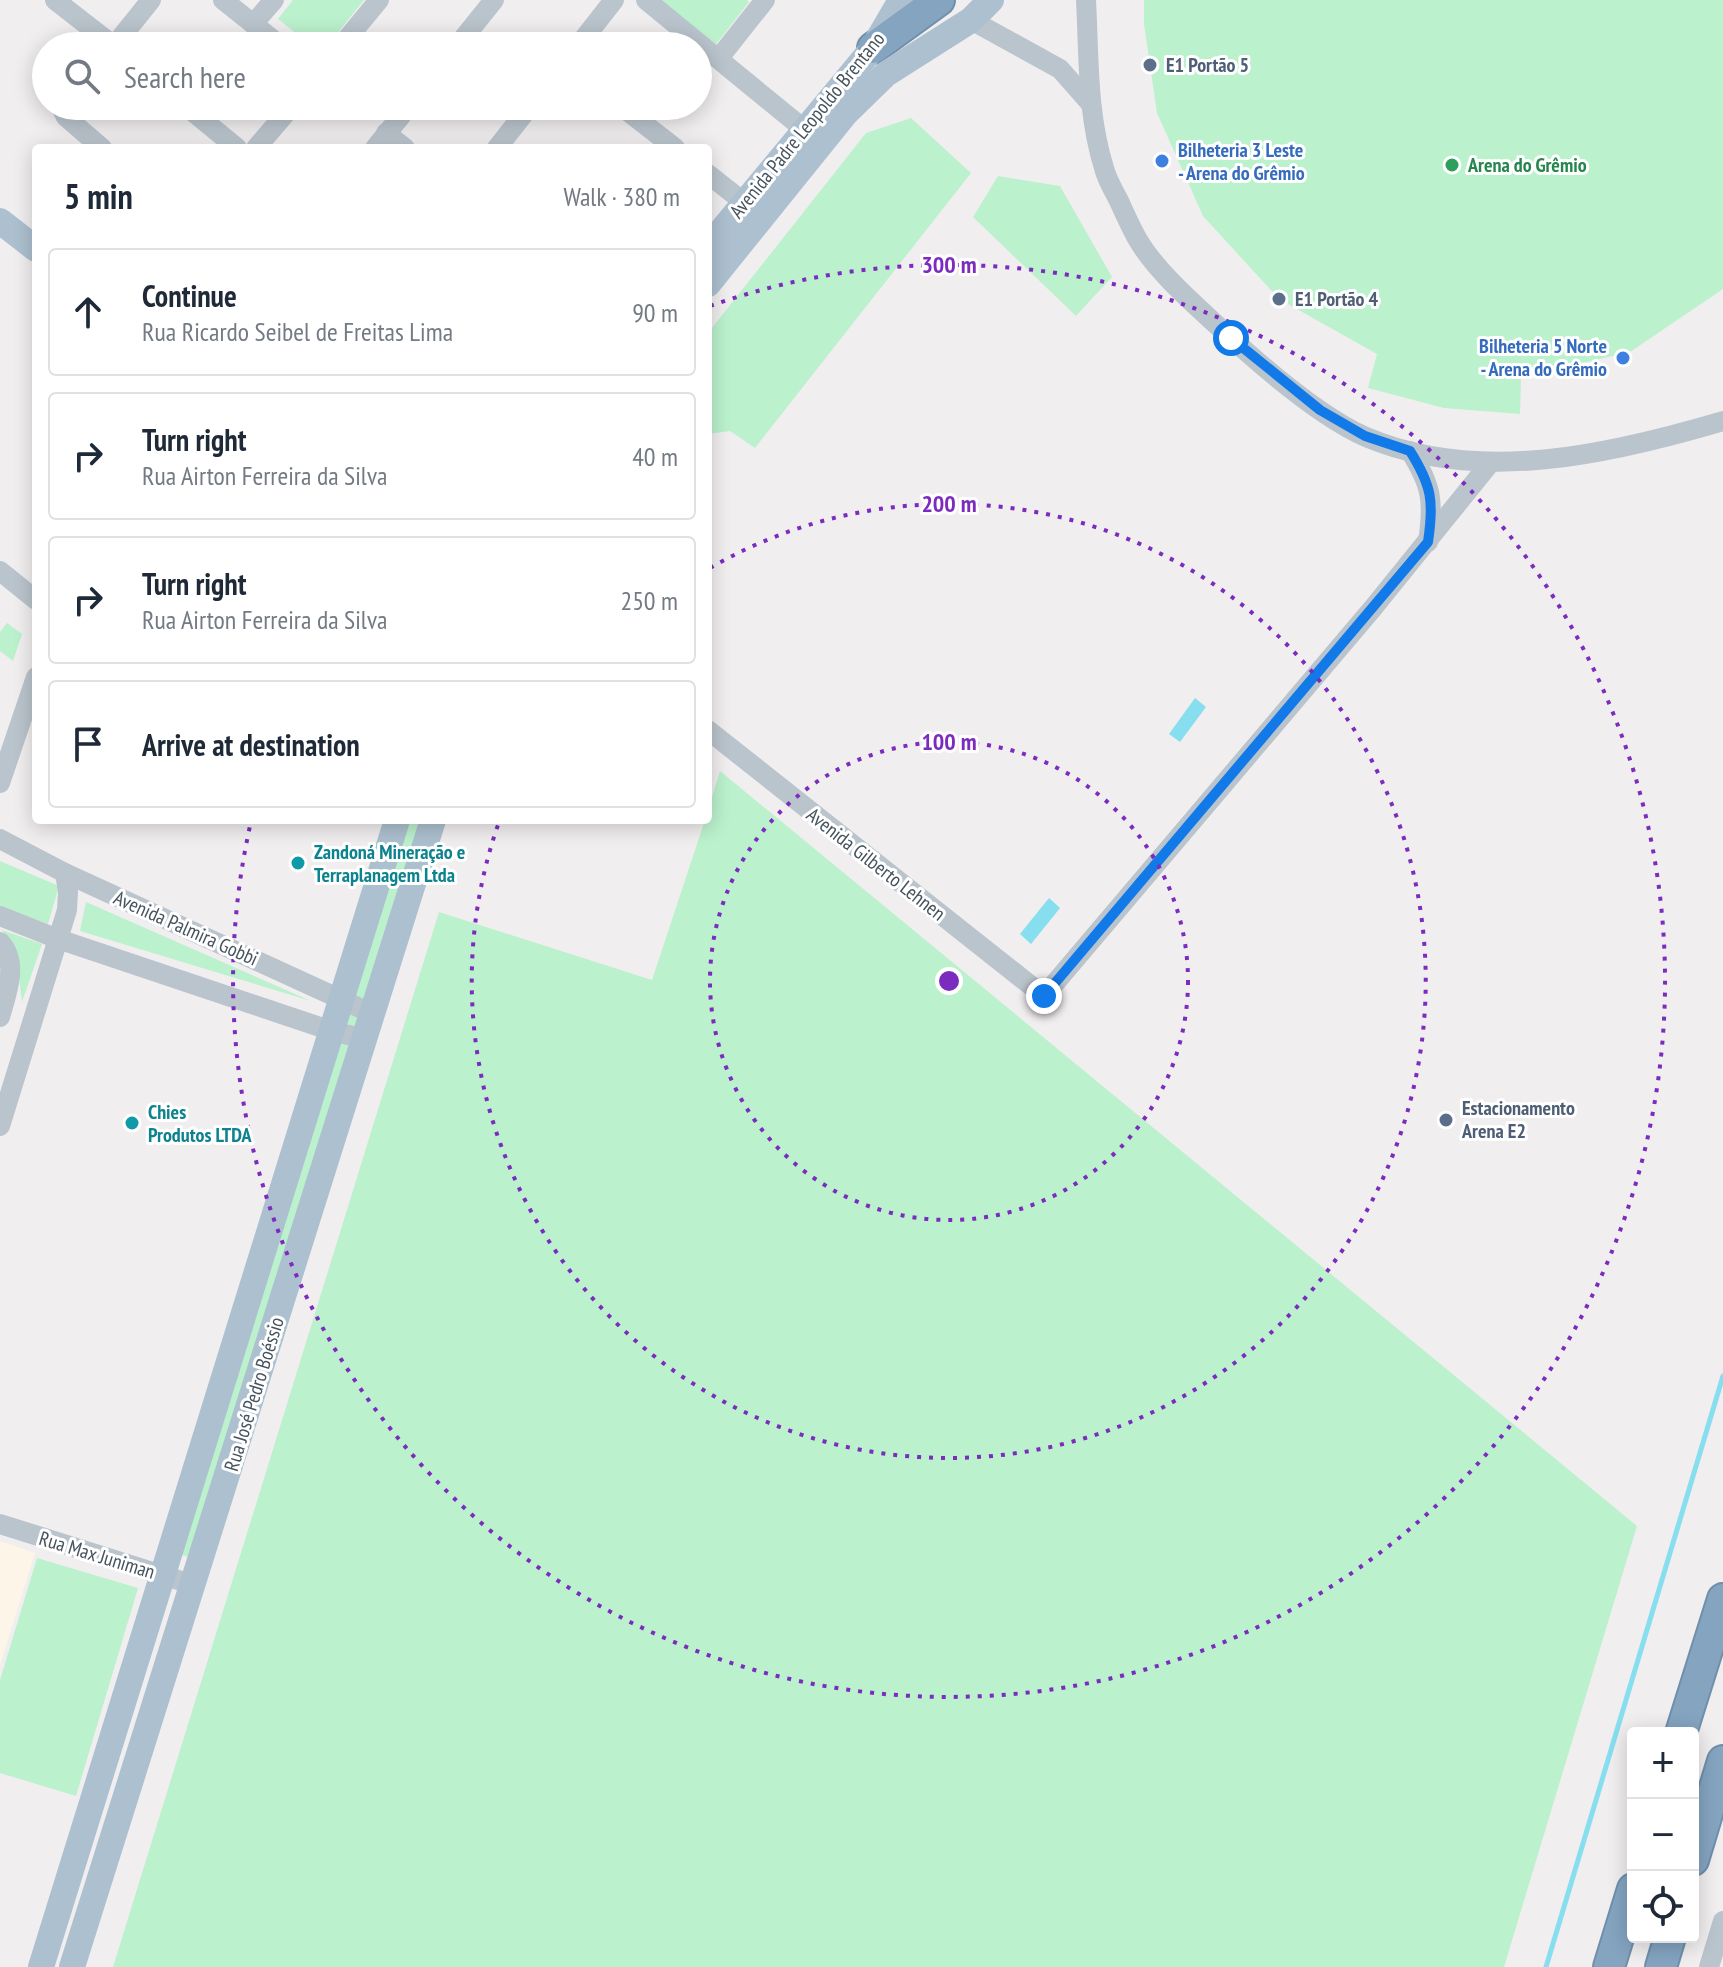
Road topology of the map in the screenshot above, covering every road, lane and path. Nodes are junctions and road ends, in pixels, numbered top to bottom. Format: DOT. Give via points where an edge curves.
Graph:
graph roads {
  1 [pos="55,0"];
  2 [pos="151,0"];
  3 [pos="223,0"];
  4 [pos="274,0"];
  5 [pos="379,0"];
  6 [pos="614,0"];
  7 [pos="646,0"];
  8 [pos="901,0"];
  9 [pos="939,0"];
  10 [pos="991,0"];
  11 [pos="1086,0"];
  12 [pos="493,1"];
  13 [pos="763,1"];
  14 [pos="971,20"];
  15 [pos="253,24"];
  16 [pos="96,32"];
  17 [pos="125,32"];
  18 [pos="263,32"];
  19 [pos="353,32"];
  20 [pos="468,32"];
  21 [pos="589,32"];
  22 [pos="686,32"];
  23 [pos="873,48"];
  24 [pos="712,52"];
  25 [pos="719,58"];
  26 [pos="1090,103"];
  27 [pos="837,106"];
  28 [pos="69,120"];
  29 [pos="203,120"];
  30 [pos="280,120"];
  31 [pos="397,120"];
  32 [pos="522,120"];
  33 [pos="639,120"];
  34 [pos="805,130"];
  35 [pos="380,141"];
  36 [pos="97,144"];
  37 [pos="232,144"];
  38 [pos="259,144"];
  39 [pos="508,144"];
  40 [pos="670,144"];
  41 [pos="712,177"];
  42 [pos="753,209"];
  43 [pos="0,221"];
  44 [pos="712,244"];
  45 [pos="32,246"];
  46 [pos="712,277"];
  47 [pos="1723,421"];
  48 [pos="1410,451"];
  49 [pos="1491,462"];
  50 [pos="1428,542"];
  51 [pos="0,571"];
  52 [pos="32,597"];
  53 [pos="32,689"];
  54 [pos="712,733"];
  55 [pos="0,783"];
  56 [pos="396,824"];
  57 [pos="432,824"];
  58 [pos="0,839"];
  59 [pos="65,873"];
  60 [pos="0,916"];
  61 [pos="58,939"];
  62 [pos="0,942"];
  63 [pos="342,999"];
  64 [pos="0,1017"];
  65 [pos="369,1026"];
  66 [pos="332,1031"];
  67 [pos="0,1126"];
  68 [pos="0,1524"];
  69 [pos="164,1575"];
  70 [pos="194,1585"];
  71 [pos="1723,1599"];
  72 [pos="1683,1727"];
  73 [pos="1723,1761"];
  74 [pos="1699,1840"];
  75 [pos="1627,1908"];
  76 [pos="1723,1921"];
  77 [pos="1668,1943"];
  78 [pos="41,1967"];
  79 [pos="72,1967"];
  80 [pos="1609,1967"];
  81 [pos="1661,1967"];
  82 [pos="1709,1967"];
  1 -- 16 [label="street"];
  2 -- 17 [label="street"];
  3 -- 15 [label="street"];
  4 -- 15 [label="street"];
  5 -- 19 [label="street"];
  6 -- 21 [label="street"];
  7 -- 22 [label="street"];
  8 -- 23 [label="main road, Avenida Padre Leopoldo Brentano"];
  9 -- 23 [label="highway"];
  10 -- 14 [label="main road, Avenida Padre Leopoldo Brentano"];
  11 -- 26 [label="street"];
  12 -- 20 [label="street"];
  13 -- 25 [label="street"];
  14 -- 26 [label="street" via="1060,69"];
  14 -- 27 [label="main road, Avenida Padre Leopoldo Brentano"];
  15 -- 18 [label="street"];
  23 -- 27 [label="main road, Avenida Padre Leopoldo Brentano"];
  24 -- 25 [label="street"];
  25 -- 34 [label="street"];
  26 -- 48 [label="street" via="1104,170 1139,242 1182,293 1320,410 1365,436"];
  27 -- 34 [label="main road, Avenida Padre Leopoldo Brentano"];
  27 -- 42 [label="main road, Avenida Padre Leopoldo Brentano"];
  28 -- 36 [label="street"];
  29 -- 37 [label="street"];
  30 -- 38 [label="street"];
  31 -- 35 [label="street"];
  32 -- 39 [label="street"];
  33 -- 40 [label="street"];
  34 -- 42 [label="main road, Avenida Padre Leopoldo Brentano"];
  41 -- 42 [label="street"];
  42 -- 44 [label="main road, Avenida Padre Leopoldo Brentano"];
  42 -- 46 [label="main road, Avenida Padre Leopoldo Brentano"];
  43 -- 45 [label="main road"];
  47 -- 49 [label="street" via="1656,441"];
  48 -- 49 [label="street"];
  48 -- 50 [label="street" via="1429,484 1433,509"];
  49 -- 50 [label="street"];
  50 -- 54 [label="street, Avenida Gilberto Lehnen" via="1044,996"];
  51 -- 52 [label="street"];
  53 -- 55 [label="street"];
  56 -- 63 [label="main road, Rua José Pedro Boéssio"];
  57 -- 65 [label="main road, Rua José Pedro Boéssio"];
  58 -- 59 [label="street, Avenida Palmira Gobbi"];
  59 -- 61 [label="street" via="67,910"];
  59 -- 63 [label="street, Avenida Palmira Gobbi"];
  60 -- 61 [label="street"];
  61 -- 66 [label="street"];
  61 -- 67 [label="street"];
  62 -- 64 [label="street" via="10,967"];
  63 -- 65 [label="street, Avenida Palmira Gobbi"];
  63 -- 66 [label="main road, Rua José Pedro Boéssio"];
  65 -- 66 [label="street"];
  65 -- 70 [label="main road, Rua José Pedro Boéssio"];
  66 -- 69 [label="main road, Rua José Pedro Boéssio"];
  68 -- 69 [label="street, Rua Max Juniman"];
  69 -- 70 [label="street, Rua Max Juniman"];
  69 -- 78 [label="main road, Rua José Pedro Boéssio"];
  70 -- 79 [label="main road, Rua José Pedro Boéssio"];
  71 -- 72 [label="highway"];
  73 -- 74 [label="highway"];
  75 -- 80 [label="highway"];
  76 -- 82 [label="street"];
  77 -- 81 [label="highway"];
}
